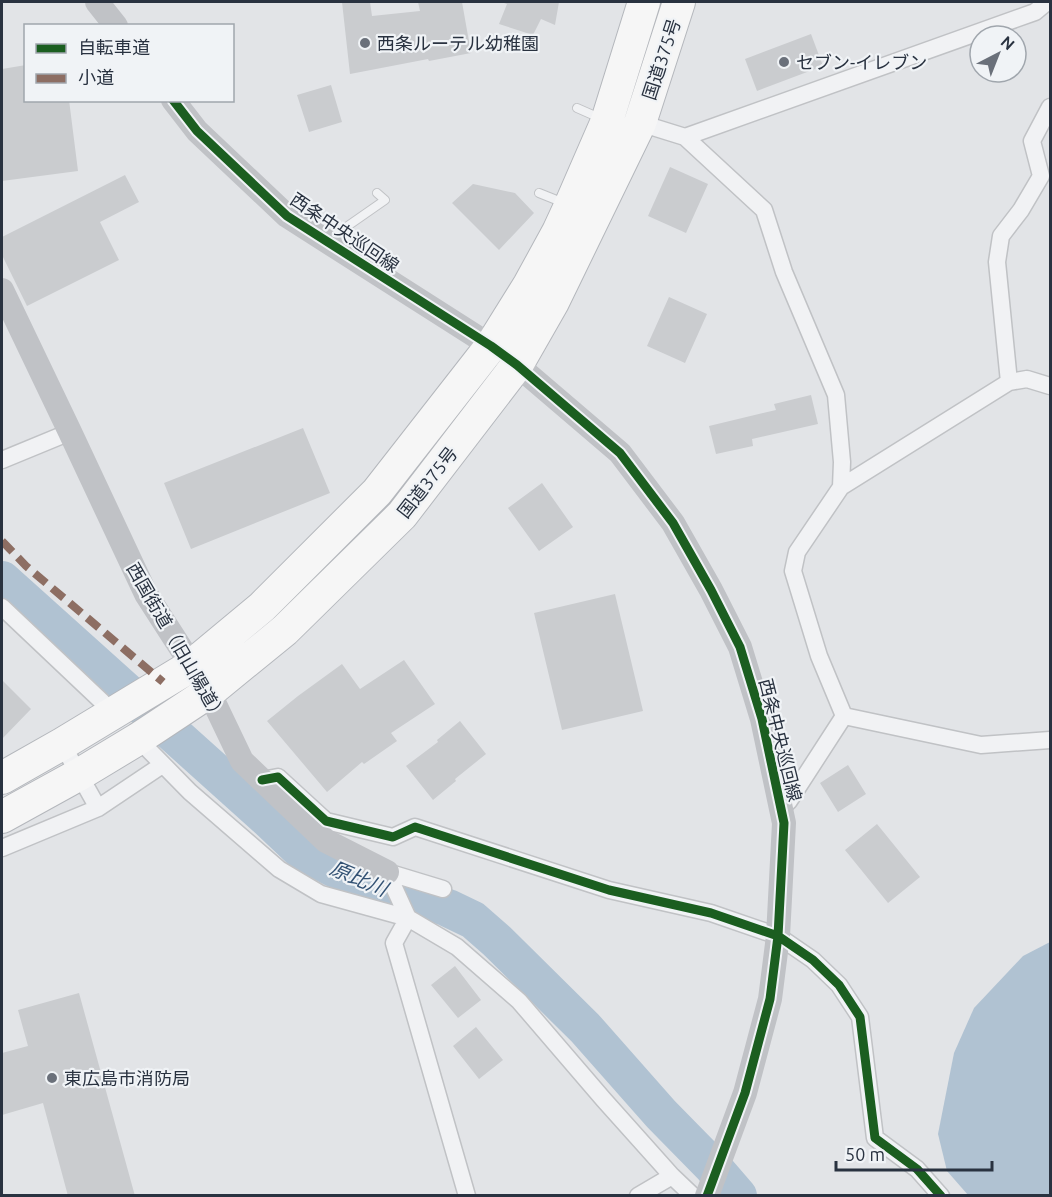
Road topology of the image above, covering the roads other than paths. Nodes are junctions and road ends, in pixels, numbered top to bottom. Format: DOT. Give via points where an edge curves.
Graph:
graph roads {
  1 [pos="97,2"];
  2 [pos="645,2"];
  3 [pos="679,2"];
  4 [pos="1047,2"];
  5 [pos="1050,7"];
  6 [pos="114,24"];
  7 [pos="175,102"];
  8 [pos="1050,107"];
  9 [pos="577,108"];
  10 [pos="607,121"];
  11 [pos="640,123"];
  12 [pos="685,137"];
  13 [pos="377,193"];
  14 [pos="539,193"];
  15 [pos="570,206"];
  16 [pos="327,242"];
  17 [pos="2,290"];
  18 [pos="491,346"];
  19 [pos="518,365"];
  20 [pos="1009,382"];
  21 [pos="1050,386"];
  22 [pos="70,432"];
  23 [pos="2,460"];
  24 [pos="841,487"];
  25 [pos="2,608"];
  26 [pos="191,666"];
  27 [pos="209,692"];
  28 [pos="114,713"];
  29 [pos="844,716"];
  30 [pos="138,739"];
  31 [pos="1050,740"];
  32 [pos="62,744"];
  33 [pos="162,765"];
  34 [pos="80,774"];
  35 [pos="2,778"];
  36 [pos="262,780"];
  37 [pos="98,808"];
  38 [pos="781,808"];
  39 [pos="2,817"];
  40 [pos="2,848"];
  41 [pos="387,872"];
  42 [pos="443,889"];
  43 [pos="408,918"];
  44 [pos="778,936"];
  45 [pos="672,1176"];
  46 [pos="703,1194"];
  47 [pos="467,1196"];
  48 [pos="638,1196"];
  49 [pos="941,1196"];
  1 -- 6 [label="street"];
  2 -- 10 [label="highway, 国道375号"];
  3 -- 11 [label="highway, 国道375号"];
  4 -- 5 [label="street"];
  4 -- 12 [label="street" via="1035,12"];
  7 -- 16 [label="street, 西条中央巡回線" via="197,131 287,216"];
  8 -- 20 [label="street" via="1032,141 1041,176 1001,236 997,262"];
  9 -- 10 [label="lane"];
  10 -- 15 [label="highway, 国道375号"];
  11 -- 12 [label="street"];
  11 -- 19 [label="highway, 国道375号"];
  12 -- 24 [label="street" via="764,210 784,272 836,395"];
  13 -- 16 [label="lane" via="385,200"];
  14 -- 15 [label="lane"];
  15 -- 18 [label="highway, 国道375号" via="529,285"];
  16 -- 18 [label="street, 西条中央巡回線"];
  17 -- 22 [label="street, 西国街道（旧山陽道）"];
  18 -- 19 [label="street, 西条中央巡回線"];
  18 -- 26 [label="highway, 国道375号" via="377,492 262,607"];
  19 -- 27 [label="highway, 国道375号" via="402,515 285,630"];
  19 -- 38 [label="street, 西条中央巡回線" via="620,453 674,523 740,647 762,719"];
  20 -- 21 [label="street" via="1027,379"];
  20 -- 24 [label="street"];
  22 -- 23 [label="street"];
  22 -- 26 [label="street, 西国街道（旧山陽道）" via="146,594"];
  24 -- 29 [label="street" via="797,552 793,571 819,656"];
  25 -- 28 [label="street"];
  26 -- 27 [label="street, 西国街道（旧山陽道）"];
  26 -- 28 [label="highway, 国道375号"];
  27 -- 30 [label="highway, 国道375号"];
  27 -- 36 [label="street, 西国街道（旧山陽道）" via="242,761"];
  28 -- 32 [label="highway, 国道375号"];
  29 -- 31 [label="street" via="981,745"];
  29 -- 38 [label="street"];
  30 -- 33 [label="street"];
  30 -- 34 [label="highway, 国道375号"];
  32 -- 34 [label="street"];
  32 -- 35 [label="highway, 国道375号"];
  33 -- 37 [label="street"];
  33 -- 43 [label="street" via="279,869 321,894"];
  34 -- 37 [label="street"];
  34 -- 39 [label="highway, 国道375号"];
  36 -- 41 [label="street, 西国街道（旧山陽道）" via="326,841"];
  36 -- 44 [label="street" via="278,777 326,821 393,837 415,827 609,890 711,913"];
  37 -- 40 [label="street"];
  38 -- 44 [label="street, 西条中央巡回線" via="784,823"];
  41 -- 42 [label="street"];
  41 -- 43 [label="street"];
  43 -- 45 [label="street" via="457,947 519,1001"];
  43 -- 47 [label="street" via="394,943"];
  44 -- 46 [label="street, 西条中央巡回線" via="770,999 745,1093"];
  44 -- 49 [label="street" via="813,960 839,986 860,1017 875,1138 917,1169"];
  45 -- 46 [label="street"];
  45 -- 48 [label="street"];
}
